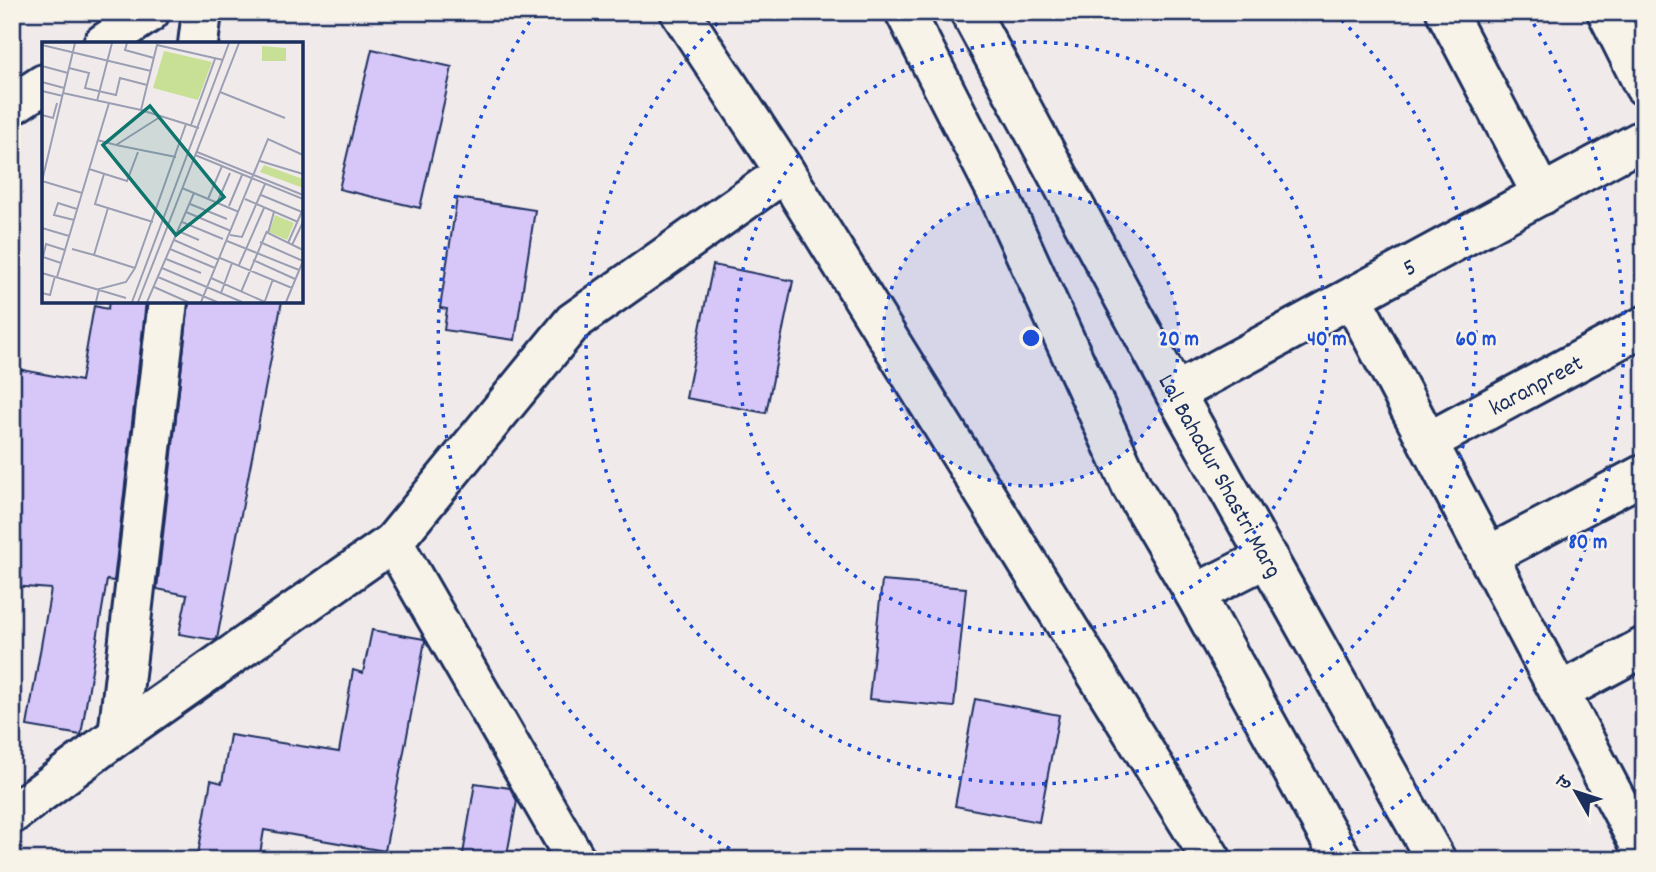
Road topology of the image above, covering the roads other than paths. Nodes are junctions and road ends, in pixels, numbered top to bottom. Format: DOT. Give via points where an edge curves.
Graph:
graph roads {
  1 [pos="150,12"];
  2 [pos="202,12"];
  3 [pos="680,12"];
  4 [pos="905,12"];
  5 [pos="970,12"];
  6 [pos="1446,12"];
  7 [pos="1607,12"];
  8 [pos="106,42"];
  9 [pos="198,42"];
  10 [pos="42,85"];
  11 [pos="1644,86"];
  12 [pos="12,106"];
  13 [pos="1644,139"];
  14 [pos="785,172"];
  15 [pos="1542,195"];
  16 [pos="1352,298"];
  17 [pos="169,303"];
  18 [pos="1644,326"];
  19 [pos="1175,393"];
  20 [pos="1428,442"];
  21 [pos="1644,474"];
  22 [pos="393,542"];
  23 [pos="1488,556"];
  24 [pos="1268,557"];
  25 [pos="1195,594"];
  26 [pos="1644,647"];
  27 [pos="1560,692"];
  28 [pos="118,735"];
  29 [pos="1634,810"];
  30 [pos="12,814"];
  31 [pos="1644,853"];
  32 [pos="576,860"];
  33 [pos="1212,860"];
  34 [pos="1342,860"];
  35 [pos="1436,860"];
  1 -- 8 [label="street"];
  2 -- 9 [label="street"];
  3 -- 14 [label="street"];
  4 -- 25 [label="street" via="1000,198 1132,487"];
  5 -- 19 [label="street, Lal Bahadur Shastri Marg"];
  6 -- 15 [label="street"];
  7 -- 11 [label="street"];
  10 -- 12 [label="street"];
  13 -- 15 [label="street, 5"];
  14 -- 22 [label="street" via="573,322"];
  14 -- 33 [label="street"];
  15 -- 16 [label="street, 5"];
  16 -- 19 [label="street, 5"];
  16 -- 20 [label="street"];
  17 -- 28 [label="street"];
  18 -- 20 [label="street, karanpreet"];
  19 -- 24 [label="street, Lal Bahadur Shastri Marg"];
  20 -- 23 [label="street"];
  21 -- 23 [label="street"];
  22 -- 28 [label="street"];
  22 -- 32 [label="street"];
  23 -- 27 [label="street"];
  24 -- 25 [label="street"];
  24 -- 35 [label="street, Lal Bahadur Shastri Marg"];
  25 -- 34 [label="street"];
  26 -- 27 [label="street"];
  27 -- 29 [label="street"];
  28 -- 30 [label="street"];
  29 -- 31 [label="street"];
}
